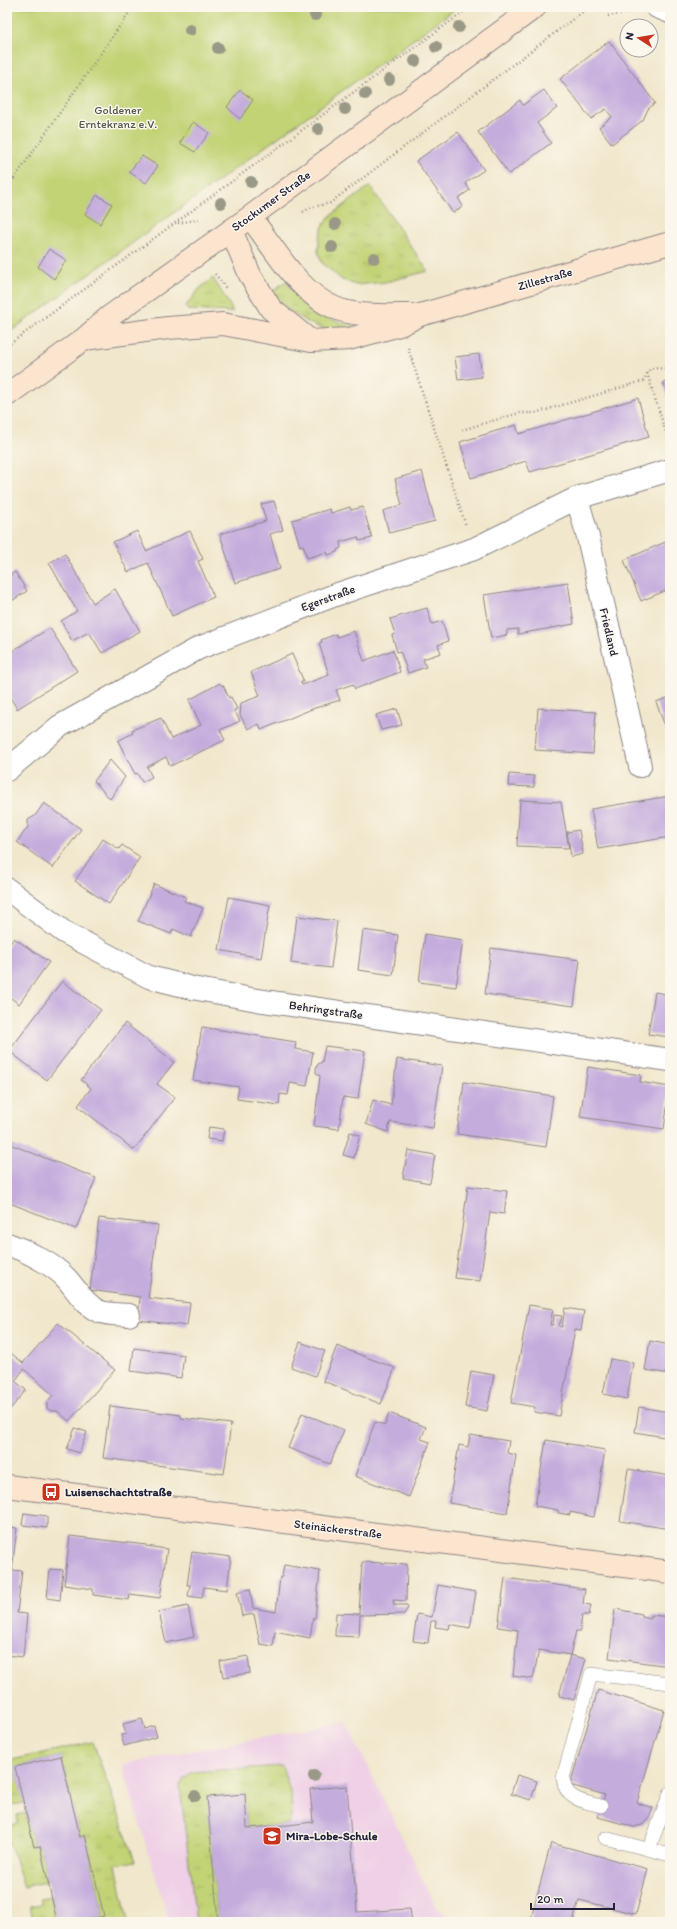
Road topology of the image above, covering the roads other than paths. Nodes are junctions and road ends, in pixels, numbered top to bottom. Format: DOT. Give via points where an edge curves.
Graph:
graph roads {
  1 [pos="535,7"];
  2 [pos="657,7"];
  3 [pos="670,12"];
  4 [pos="250,217"];
  5 [pos="231,230"];
  6 [pos="670,243"];
  7 [pos="420,315"];
  8 [pos="84,339"];
  9 [pos="311,341"];
  10 [pos="7,395"];
  11 [pos="670,470"];
  12 [pos="577,498"];
  13 [pos="640,766"];
  14 [pos="7,770"];
  15 [pos="7,889"];
  16 [pos="670,1060"];
  17 [pos="7,1244"];
  18 [pos="129,1315"];
  19 [pos="7,1486"];
  20 [pos="670,1572"];
  21 [pos="670,1683"];
  22 [pos="670,1793"];
  23 [pos="601,1806"];
  24 [pos="606,1838"];
  25 [pos="649,1849"];
  26 [pos="670,1855"];
  1 -- 4 [label="main road, Stockumer Straße"];
  2 -- 3 [label="street"];
  4 -- 5 [label="main road, Stockumer Straße"];
  4 -- 7 [label="main road, Zillestraße" via="298,280 316,298 336,309 370,315"];
  5 -- 8 [label="main road, Stockumer Straße" via="109,317"];
  5 -- 9 [label="main road" via="250,275 271,310"];
  6 -- 7 [label="main road, Zillestraße"];
  7 -- 9 [label="main road, Zillestraße" via="400,325 349,339"];
  8 -- 9 [label="main road, Zillestraße" via="223,324"];
  8 -- 10 [label="main road, Stockumer Straße"];
  11 -- 12 [label="street, Egerstraße"];
  12 -- 13 [label="street, Friedland"];
  12 -- 14 [label="street, Egerstraße" via="474,549 335,595 199,648 60,726"];
  15 -- 16 [label="street, Behringstraße" via="64,932 156,979 257,1000"];
  17 -- 18 [label="street" via="39,1259 65,1277 82,1298 97,1310"];
  19 -- 20 [label="main road, Steinäckerstraße"];
  21 -- 23 [label="lane" via="591,1674 563,1778 564,1788 572,1796"];
  22 -- 25 [label="lane"];
  24 -- 25 [label="lane"];
  25 -- 26 [label="lane"];
}
